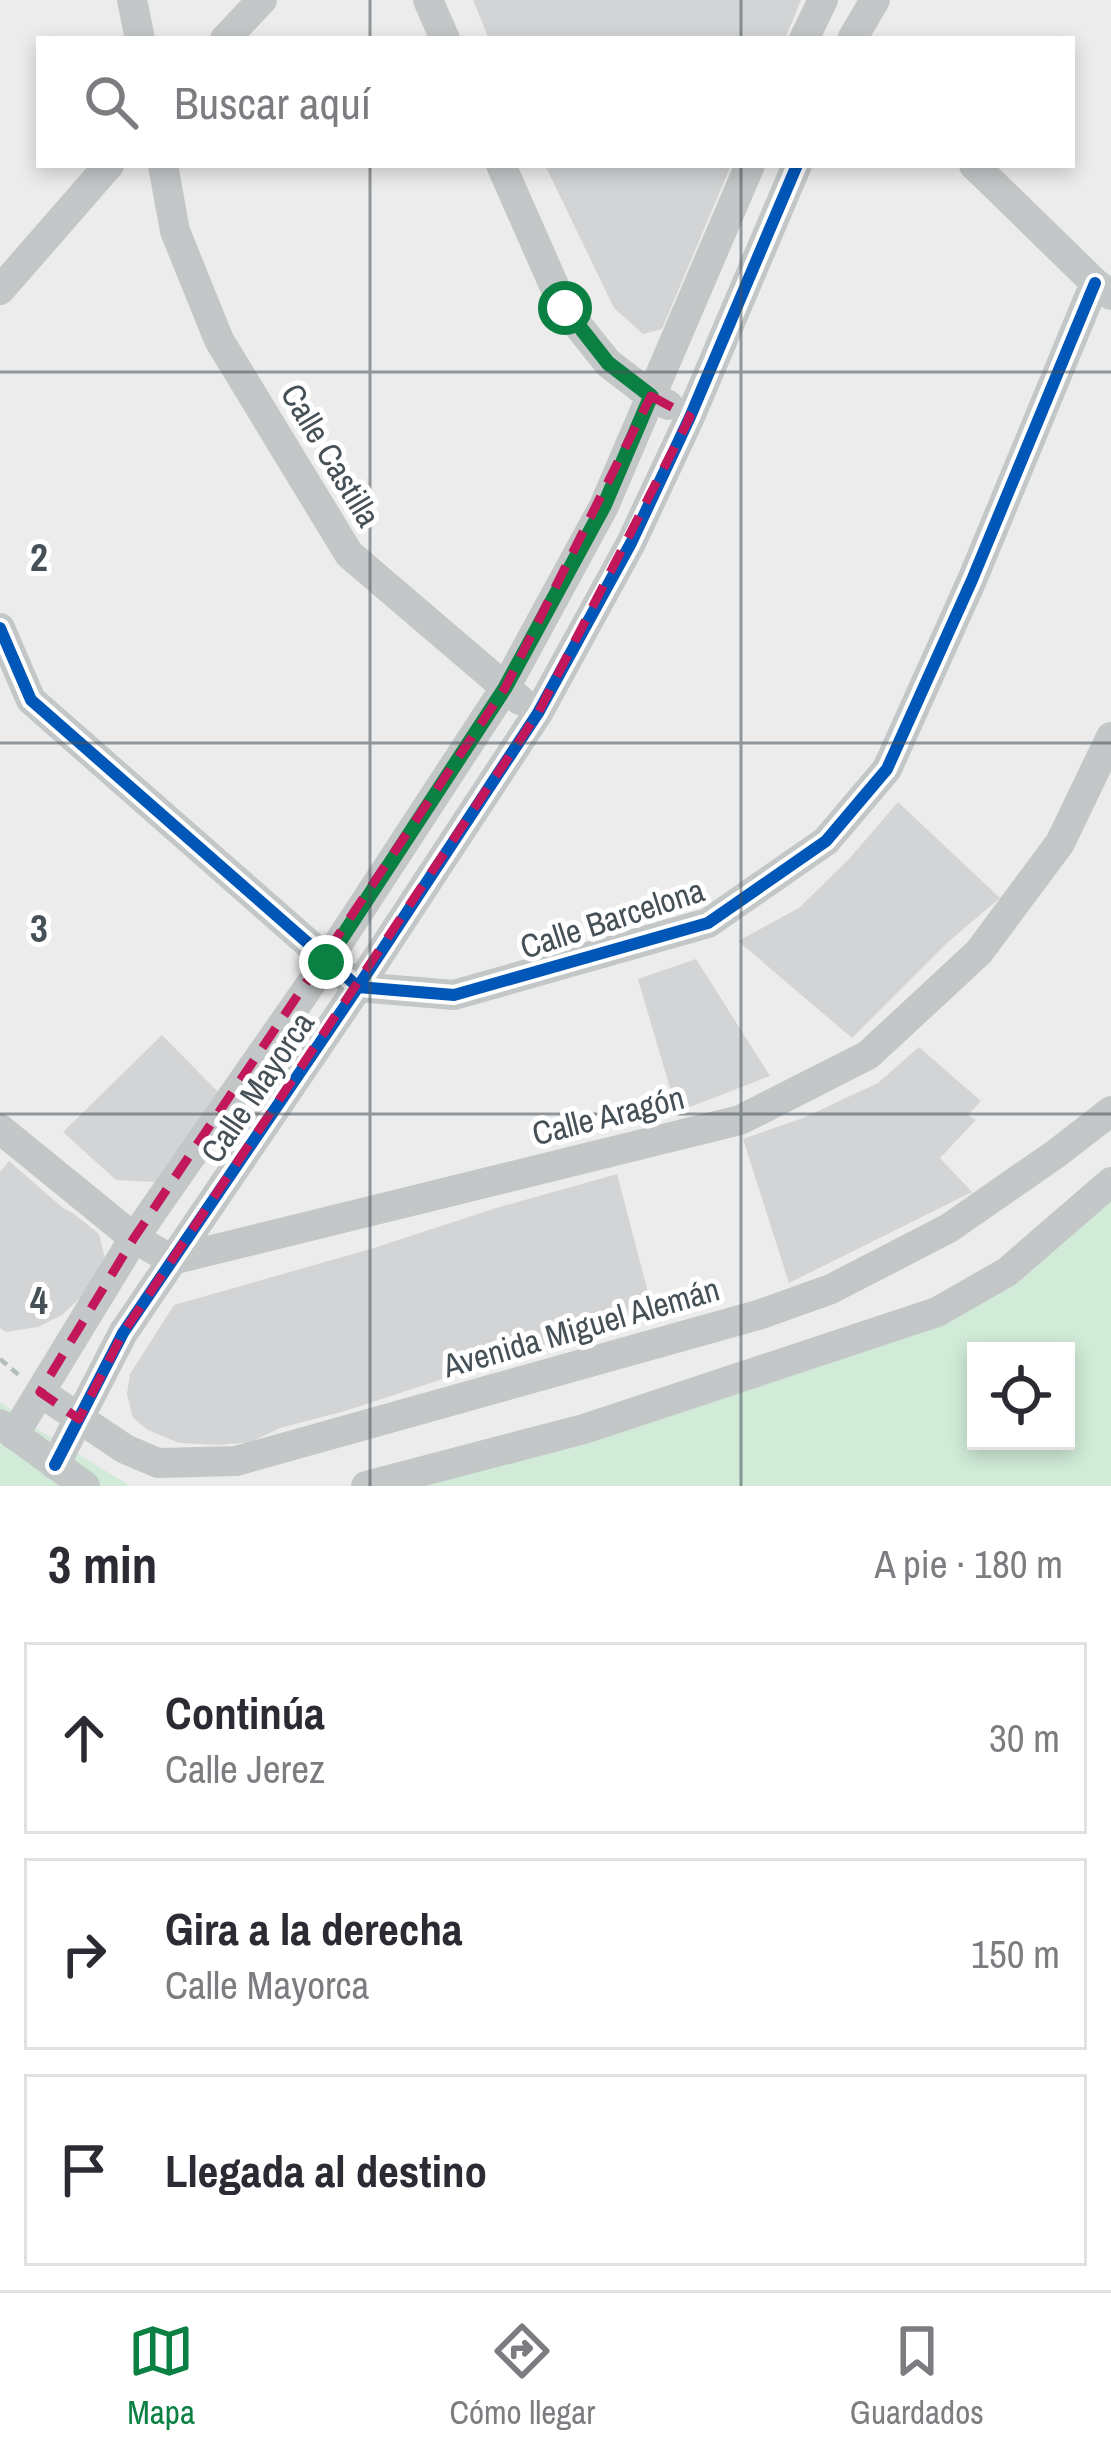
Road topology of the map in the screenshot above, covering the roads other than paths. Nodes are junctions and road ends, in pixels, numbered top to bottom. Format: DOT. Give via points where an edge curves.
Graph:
graph roads {
  1 [pos="132,0"];
  2 [pos="262,0"];
  3 [pos="428,0"];
  4 [pos="874,0"];
  5 [pos="813,18"];
  6 [pos="139,36"];
  7 [pos="228,36"];
  8 [pos="444,36"];
  9 [pos="843,36"];
  10 [pos="850,36"];
  11 [pos="106,168"];
  12 [pos="164,168"];
  13 [pos="502,168"];
  14 [pos="749,168"];
  15 [pos="796,168"];
  16 [pos="977,168"];
  17 [pos="1103,289"];
  18 [pos="0,290"];
  19 [pos="651,396"];
  20 [pos="690,417"];
  21 [pos="0,628"];
  22 [pos="505,688"];
  23 [pos="538,713"];
  24 [pos="1111,737"];
  25 [pos="326,962"];
  26 [pos="358,987"];
  27 [pos="1111,1111"];
  28 [pos="0,1129"];
  29 [pos="1111,1182"];
  30 [pos="134,1238"];
  31 [pos="172,1260"];
  32 [pos="40,1392"];
  33 [pos="79,1419"];
  34 [pos="7,1430"];
  35 [pos="55,1465"];
  36 [pos="85,1486"];
  37 [pos="366,1486"];
  1 -- 6 [label="street"];
  2 -- 7 [label="street"];
  3 -- 8 [label="street"];
  4 -- 10 [label="street"];
  5 -- 9 [label="street"];
  11 -- 18 [label="street"];
  12 -- 22 [label="street, Calle Castilla" via="175,232 219,340 349,554"];
  13 -- 19 [label="street" via="565,308 608,363"];
  14 -- 19 [label="street, Calle Mayorca"];
  15 -- 20 [label="street, Calle Mayorca"];
  16 -- 17 [label="street"];
  17 -- 26 [label="street, Calle Barcelona" via="886,769 826,841 708,923 454,994"];
  19 -- 20 [label="street"];
  19 -- 22 [label="street, Calle Mayorca" via="604,506"];
  20 -- 23 [label="street, Calle Mayorca"];
  21 -- 25 [label="street" via="32,700"];
  22 -- 23 [label="street, Calle Castilla"];
  22 -- 25 [label="street, Calle Mayorca"];
  23 -- 26 [label="street, Calle Mayorca"];
  24 -- 31 [label="street, Calle Aragón" via="1060,843 980,952 868,1055 740,1120"];
  25 -- 26 [label="street"];
  25 -- 30 [label="street, Calle Mayorca"];
  26 -- 31 [label="street, Calle Mayorca"];
  27 -- 33 [label="street, Avenida Miguel Alemán" via="949,1228 830,1289 758,1315 236,1461 158,1463"];
  28 -- 30 [label="street"];
  29 -- 37 [label="street" via="1007,1272 937,1312 584,1430"];
  30 -- 31 [label="street"];
  30 -- 32 [label="street, Calle Mayorca"];
  31 -- 33 [label="street, Calle Mayorca"];
  32 -- 33 [label="street, Avenida Miguel Alemán"];
  32 -- 34 [label="street, Calle Mayorca"];
  33 -- 35 [label="street, Calle Mayorca"];
  34 -- 35 [label="street"];
  35 -- 36 [label="street"];
}
